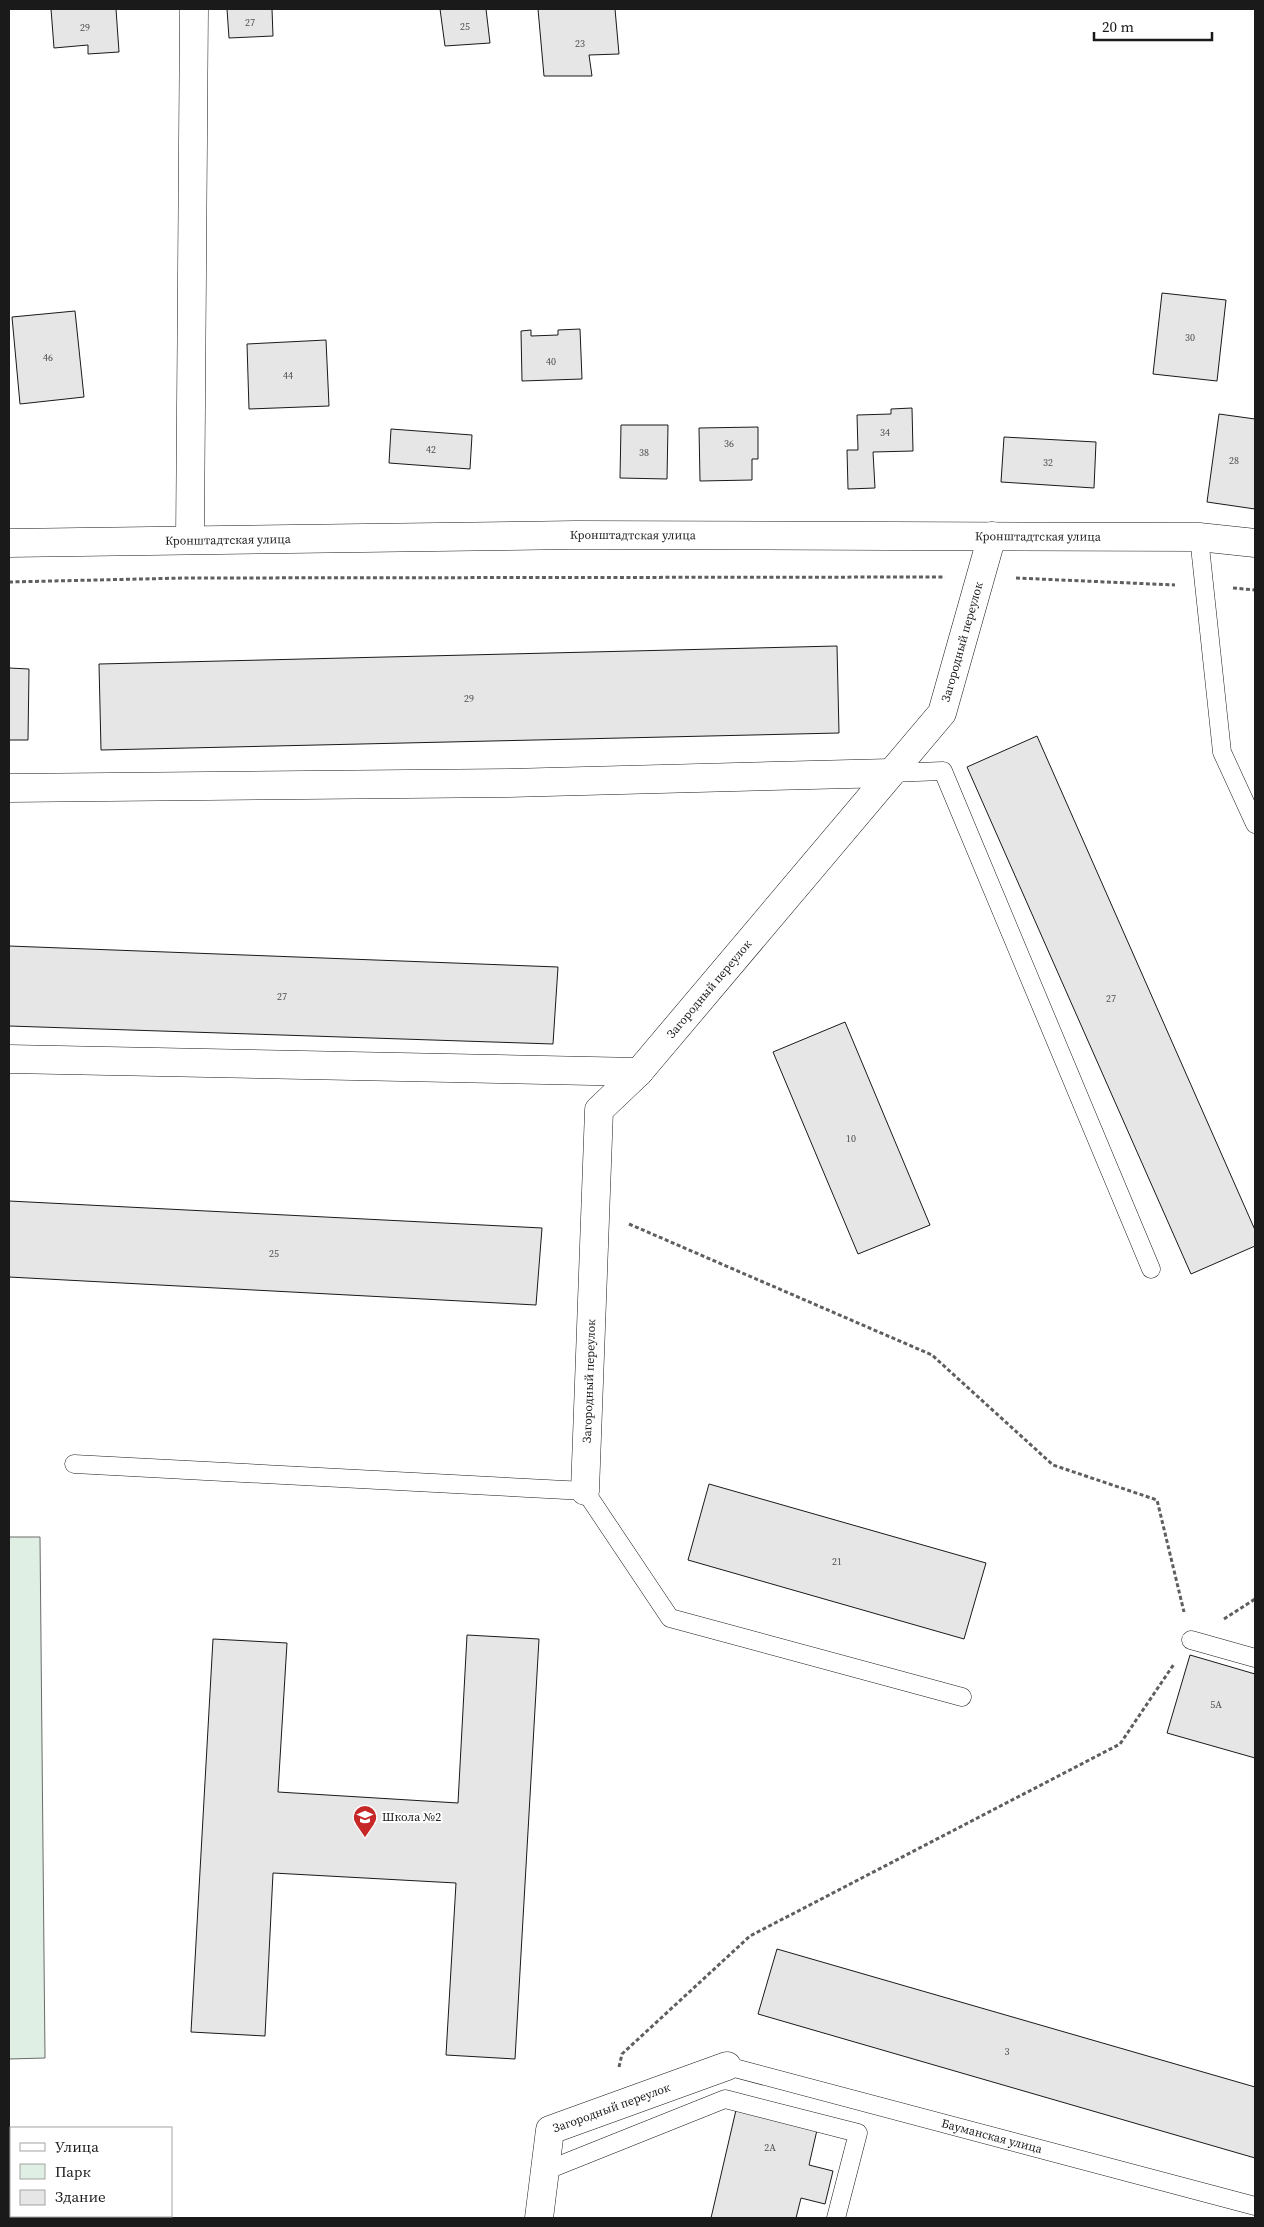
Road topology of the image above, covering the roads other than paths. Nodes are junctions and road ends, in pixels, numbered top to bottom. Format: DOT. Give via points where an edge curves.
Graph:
graph roads {
  1 [pos="194,9"];
  2 [pos="992,536"];
  3 [pos="1199,537"];
  4 [pos="190,539"];
  5 [pos="9,543"];
  6 [pos="1255,543"];
  7 [pos="890,773"];
  8 [pos="9,788"];
  9 [pos="1255,824"];
  10 [pos="9,1060"];
  11 [pos="639,1072"];
  12 [pos="1151,1269"];
  13 [pos="74,1464"];
  14 [pos="584,1491"];
  15 [pos="1191,1640"];
  16 [pos="1255,1658"];
  17 [pos="962,1697"];
  18 [pos="727,2066"];
  19 [pos="544,2171"];
  20 [pos="1255,2206"];
  21 [pos="539,2218"];
  22 [pos="836,2218"];
  1 -- 4 [label="street"];
  2 -- 3 [label="street, Кронштадтская улица"];
  2 -- 4 [label="street, Кронштадтская улица" via="566,535"];
  2 -- 7 [label="street, Загородный переулок" via="942,714"];
  3 -- 6 [label="street, Кронштадтская улица"];
  3 -- 9 [label="lane" via="1222,752"];
  4 -- 5 [label="street, Кронштадтская улица"];
  7 -- 8 [label="street" via="509,783"];
  7 -- 11 [label="street, Загородный переулок"];
  7 -- 12 [label="lane" via="943,771"];
  10 -- 11 [label="street"];
  11 -- 14 [label="street, Загородный переулок" via="599,1110"];
  13 -- 14 [label="lane"];
  14 -- 17 [label="lane" via="670,1618"];
  15 -- 16 [label="lane"];
  18 -- 19 [label="street, Загородный переулок" via="550,2130"];
  18 -- 20 [label="lane, Бауманская улица"];
  19 -- 21 [label="street, Загородный переулок"];
  19 -- 22 [label="lane" via="725,2099 858,2133"];
}
